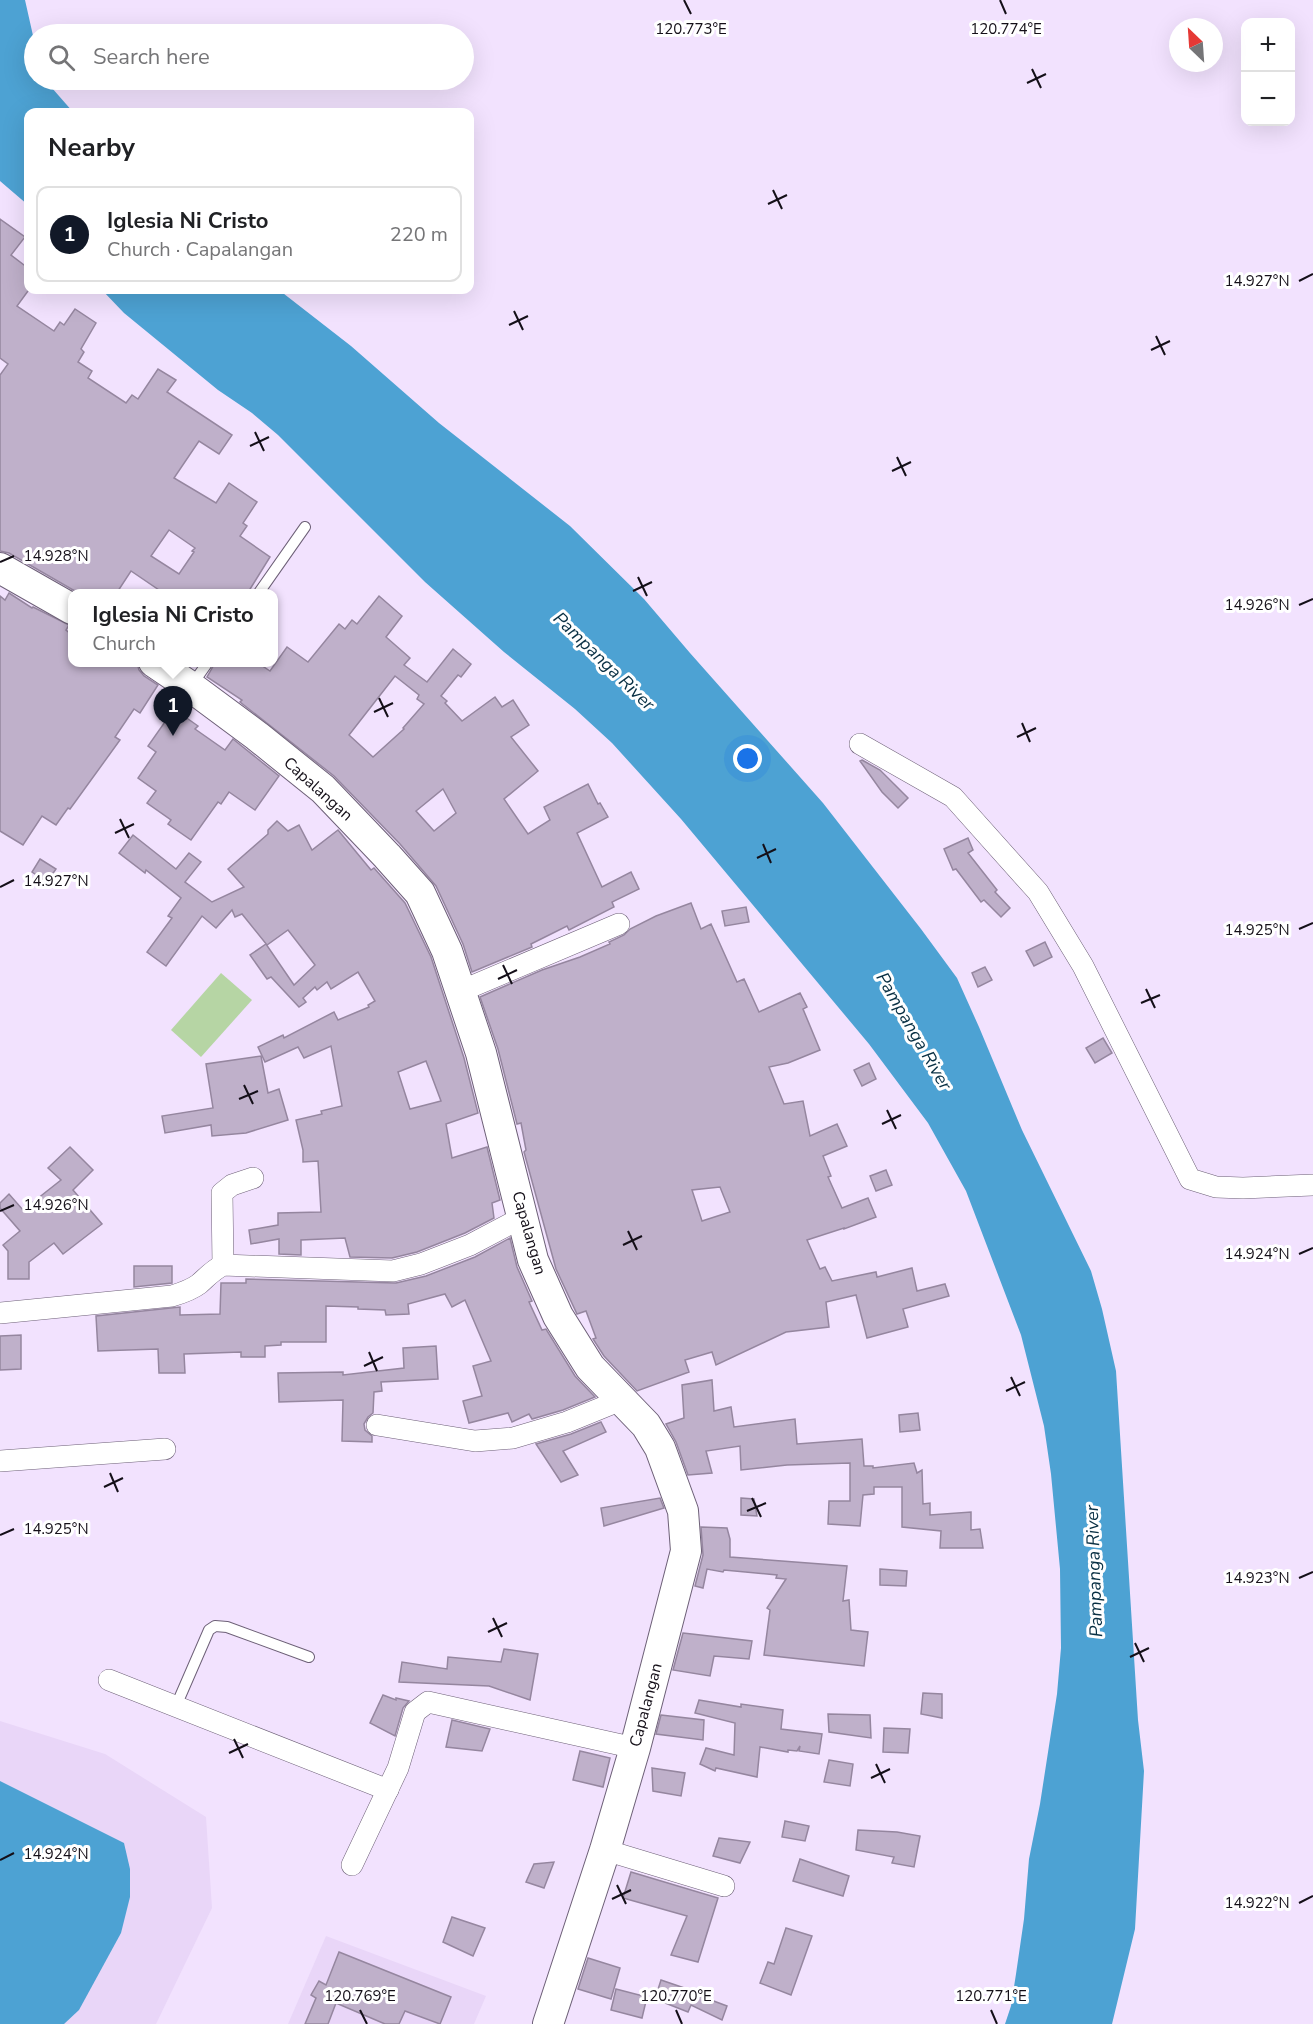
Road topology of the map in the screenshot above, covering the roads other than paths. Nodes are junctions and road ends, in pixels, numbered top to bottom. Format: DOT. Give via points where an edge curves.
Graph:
graph roads {
  1 [pos="305,527"];
  2 [pos="0,568"];
  3 [pos="262,589"];
  4 [pos="68,607"];
  5 [pos="160,667"];
  6 [pos="205,667"];
  7 [pos="191,687"];
  8 [pos="860,744"];
  9 [pos="619,924"];
  10 [pos="461,991"];
  11 [pos="253,1178"];
  12 [pos="1313,1185"];
  13 [pos="523,1217"];
  14 [pos="223,1265"];
  15 [pos="0,1313"];
  16 [pos="621,1400"];
  17 [pos="377,1425"];
  18 [pos="165,1449"];
  19 [pos="0,1461"];
  20 [pos="309,1658"];
  21 [pos="109,1680"];
  22 [pos="176,1706"];
  23 [pos="635,1748"];
  24 [pos="388,1790"];
  25 [pos="604,1850"];
  26 [pos="352,1865"];
  27 [pos="724,1886"];
  28 [pos="548,2024"];
  1 -- 3 [label="lane"];
  2 -- 4 [label="street"];
  5 -- 7 [label="street, Capalangan"];
  6 -- 7 [label="lane"];
  7 -- 10 [label="street, Capalangan" via="323,789 420,893"];
  8 -- 12 [label="street" via="953,798 1038,892 1083,966 1190,1179 1216,1187"];
  9 -- 10 [label="street"];
  10 -- 13 [label="street, Capalangan"];
  11 -- 14 [label="street" via="222,1193"];
  13 -- 14 [label="street" via="470,1245 393,1271"];
  13 -- 16 [label="street, Capalangan" via="533,1260 558,1316 590,1367"];
  14 -- 15 [label="street" via="188,1291 172,1296"];
  16 -- 17 [label="street" via="513,1438 475,1441"];
  16 -- 23 [label="street, Capalangan" via="646,1425 660,1448 682,1511 686,1551"];
  18 -- 19 [label="street"];
  20 -- 22 [label="lane" via="215,1626 209,1630"];
  21 -- 22 [label="street"];
  22 -- 24 [label="street"];
  23 -- 24 [label="street" via="428,1702 415,1712"];
  23 -- 25 [label="street, Capalangan"];
  24 -- 26 [label="street"];
  25 -- 27 [label="street"];
  25 -- 28 [label="street, Capalangan"];
}
